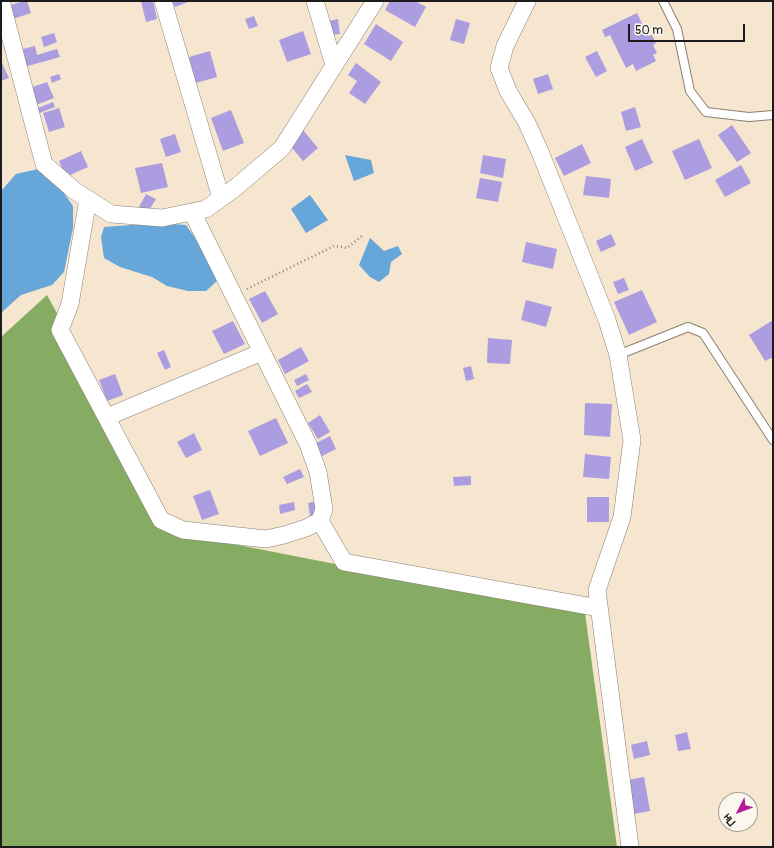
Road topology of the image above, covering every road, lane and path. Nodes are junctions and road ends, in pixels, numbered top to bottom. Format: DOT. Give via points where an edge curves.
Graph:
graph roads {
  1 [pos="1,1"];
  2 [pos="163,1"];
  3 [pos="315,1"];
  4 [pos="374,1"];
  5 [pos="527,1"];
  6 [pos="662,1"];
  7 [pos="334,65"];
  8 [pos="773,114"];
  9 [pos="221,198"];
  10 [pos="88,199"];
  11 [pos="192,212"];
  12 [pos="362,236"];
  13 [pos="234,295"];
  14 [pos="262,352"];
  15 [pos="618,355"];
  16 [pos="106,417"];
  17 [pos="773,440"];
  18 [pos="320,520"];
  19 [pos="599,608"];
  20 [pos="630,847"];
  1 -- 10 [label="street" via="44,164"];
  2 -- 9 [label="street"];
  3 -- 7 [label="street"];
  4 -- 7 [label="street"];
  5 -- 15 [label="street" via="504,46 500,68 508,91 540,152 607,320"];
  6 -- 8 [label="lane" via="677,29 690,91 706,112 748,117"];
  7 -- 9 [label="street" via="282,148"];
  9 -- 11 [label="street" via="206,209"];
  10 -- 11 [label="street" via="111,214 162,218"];
  10 -- 16 [label="street" via="70,304 60,330"];
  11 -- 13 [label="street"];
  12 -- 13 [label="path" via="347,248 334,246"];
  13 -- 14 [label="street"];
  14 -- 16 [label="street"];
  14 -- 18 [label="street" via="308,444 318,472 324,509"];
  15 -- 17 [label="lane" via="688,327 703,333"];
  15 -- 19 [label="street" via="632,440 622,517 597,590"];
  16 -- 18 [label="street" via="161,520 183,530 266,539 306,528"];
  18 -- 19 [label="street" via="344,562"];
  19 -- 20 [label="street"];
}
